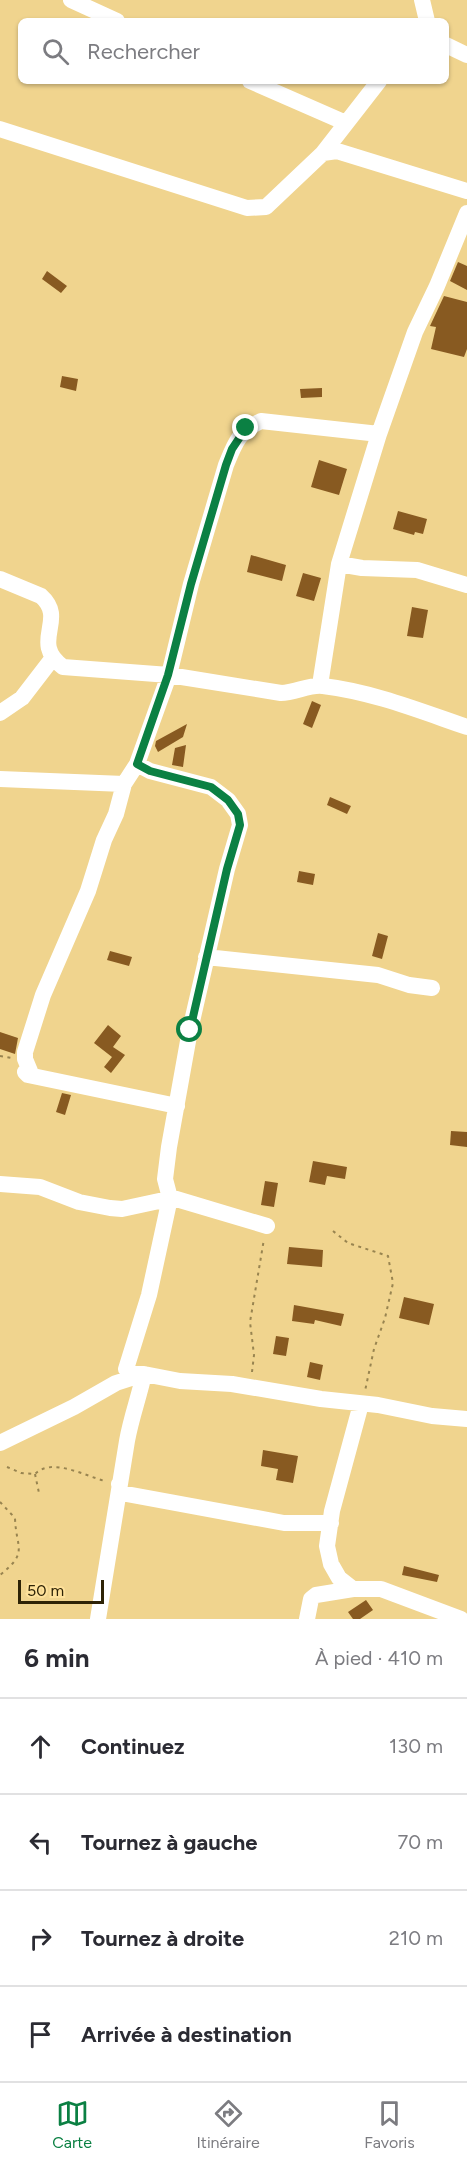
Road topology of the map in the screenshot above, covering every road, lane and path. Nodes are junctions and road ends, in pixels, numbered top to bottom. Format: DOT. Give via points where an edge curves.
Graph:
graph roads {
  1 [pos="71,0"];
  2 [pos="422,0"];
  3 [pos="110,18"];
  4 [pos="426,18"];
  5 [pos="449,46"];
  6 [pos="467,55"];
  7 [pos="257,84"];
  8 [pos="377,84"];
  9 [pos="346,123"];
  10 [pos="0,129"];
  11 [pos="323,153"];
  12 [pos="467,191"];
  13 [pos="466,217"];
  14 [pos="379,434"];
  15 [pos="339,564"];
  16 [pos="0,579"];
  17 [pos="467,585"];
  18 [pos="52,659"];
  19 [pos="168,675"];
  20 [pos="320,686"];
  21 [pos="0,713"];
  22 [pos="467,727"];
  23 [pos="137,764"];
  24 [pos="0,780"];
  25 [pos="124,784"];
  26 [pos="207,957"];
  27 [pos="432,988"];
  28 [pos="177,1106"];
  29 [pos="0,1184"];
  30 [pos="170,1198"];
  31 [pos="267,1226"];
  32 [pos="333,1231"];
  33 [pos="144,1374"];
  34 [pos="250,1387"];
  35 [pos="361,1404"];
  36 [pos="467,1419"];
  37 [pos="0,1443"];
  38 [pos="8,1467"];
  39 [pos="35,1474"];
  40 [pos="120,1484"];
  41 [pos="39,1493"];
  42 [pos="0,1502"];
  43 [pos="331,1523"];
  44 [pos="0,1575"];
  45 [pos="353,1589"];
  46 [pos="98,1619"];
  47 [pos="307,1619"];
  48 [pos="461,1619"];
  1 -- 3 [label="street"];
  2 -- 4 [label="street"];
  5 -- 6 [label="street"];
  7 -- 9 [label="street"];
  8 -- 9 [label="street"];
  9 -- 11 [label="street"];
  10 -- 11 [label="street" via="257,209 266,207"];
  11 -- 12 [label="street" via="337,151"];
  13 -- 14 [label="street" via="415,332"];
  14 -- 15 [label="street"];
  14 -- 19 [label="street" via="261,421 246,428 226,465"];
  15 -- 17 [label="street" via="417,570"];
  15 -- 20 [label="street"];
  16 -- 18 [label="street" via="46,600 51,615 48,648"];
  18 -- 19 [label="street" via="63,667"];
  18 -- 21 [label="street" via="22,698"];
  19 -- 20 [label="street" via="281,693"];
  19 -- 23 [label="street"];
  20 -- 22 [label="street" via="393,701"];
  23 -- 25 [label="street"];
  23 -- 26 [label="street" via="211,787 238,814 240,825"];
  24 -- 25 [label="street"];
  25 -- 28 [label="street" via="88,891 43,995 26,1052 30,1071 25,1072"];
  26 -- 27 [label="street" via="378,975"];
  26 -- 28 [label="street"];
  28 -- 30 [label="street" via="165,1179"];
  29 -- 30 [label="street" via="39,1187 79,1202 122,1209"];
  30 -- 31 [label="street"];
  30 -- 33 [label="street" via="150,1295 126,1369 131,1374"];
  31 -- 34 [label="path" via="250,1322 254,1355"];
  32 -- 35 [label="path" via="348,1243 388,1256 393,1283"];
  33 -- 34 [label="street"];
  33 -- 37 [label="street" via="116,1383"];
  33 -- 40 [label="street" via="132,1414"];
  34 -- 35 [label="street"];
  35 -- 36 [label="street"];
  35 -- 43 [label="street"];
  38 -- 39 [label="path"];
  39 -- 40 [label="path" via="50,1466"];
  39 -- 41 [label="path"];
  40 -- 43 [label="street" via="121,1493 175,1504 284,1523"];
  40 -- 46 [label="street"];
  42 -- 44 [label="path" via="15,1518 20,1548 18,1559"];
  43 -- 45 [label="street" via="327,1546 331,1564 339,1578"];
  45 -- 47 [label="street" via="316,1595 311,1599"];
  45 -- 48 [label="street" via="381,1588"];
}
